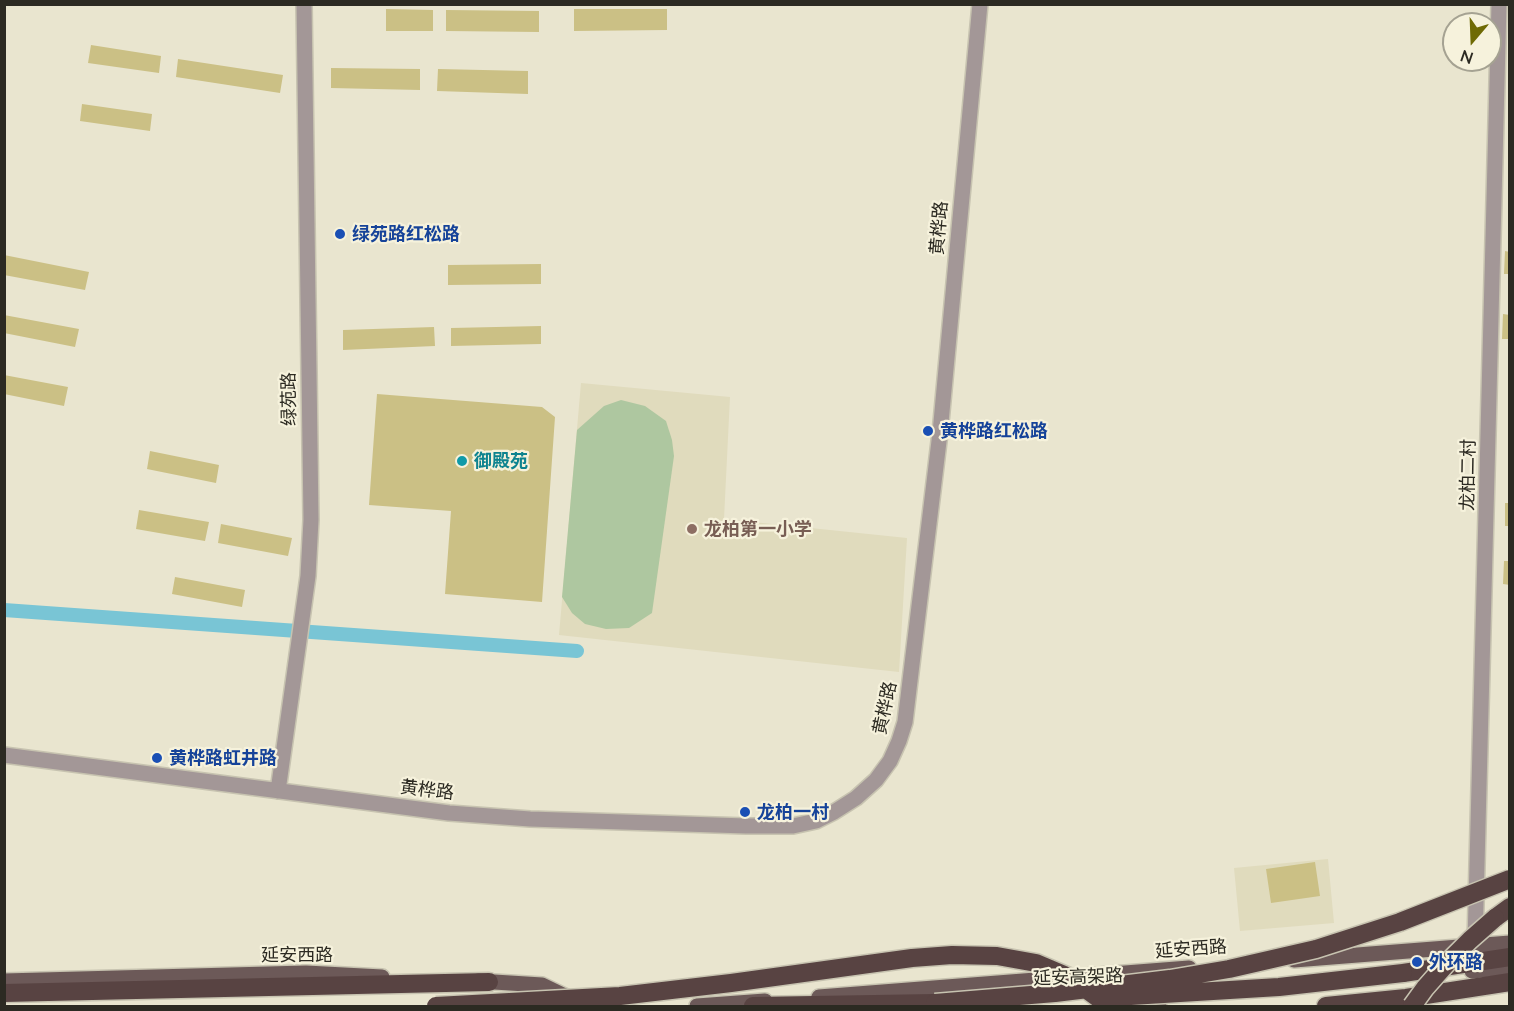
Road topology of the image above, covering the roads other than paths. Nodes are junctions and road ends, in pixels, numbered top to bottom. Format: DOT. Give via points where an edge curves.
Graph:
graph roads {
  1 [pos="304,4"];
  2 [pos="980,4"];
  3 [pos="1499,4"];
  4 [pos="4,755"];
  5 [pos="278,791"];
  6 [pos="1509,879"];
  7 [pos="1505,913"];
  8 [pos="1509,943"];
  9 [pos="1475,946"];
  10 [pos="1509,957"];
  11 [pos="1509,967"];
  12 [pos="4,981"];
  13 [pos="489,981"];
  14 [pos="1509,982"];
  15 [pos="4,993"];
  16 [pos="1409,1002"];
  17 [pos="935,1003"];
  18 [pos="436,1006"];
  19 [pos="583,1006"];
  20 [pos="697,1006"];
  21 [pos="753,1006"];
  22 [pos="1109,1006"];
  23 [pos="1120,1006"];
  24 [pos="1326,1006"];
  1 -- 5 [label="street, 绿苑路" via="311,520 303,614"];
  2 -- 5 [label="street, 黄桦路" via="940,433 905,722 890,761 876,780 834,813 793,826 530,819"];
  3 -- 9 [label="street, 龙柏二村"];
  4 -- 5 [label="street, 黄桦路"];
  6 -- 17 [label="highway, bridge" via="1401,922 1316,949 1229,969 1055,993"];
  7 -- 16 [label="highway, bridge" via="1455,955"];
  8 -- 9 [label="main road, 延安西路"];
  9 -- 20 [label="main road, 延安西路"];
  10 -- 17 [label="highway, 延安高架路, bridge" via="1279,987"];
  11 -- 23 [label="main road"];
  12 -- 13 [label="main road, 延安西路" via="306,974"];
  13 -- 15 [label="highway"];
  13 -- 19 [label="main road, 延安西路" via="542,985"];
  14 -- 16 [label="highway"];
  16 -- 24 [label="highway"];
  17 -- 21 [label="highway, 延安高架路"];
  18 -- 22 [label="highway, bridge" via="620,996 952,955 998,956 1035,963 1069,977"];
}
